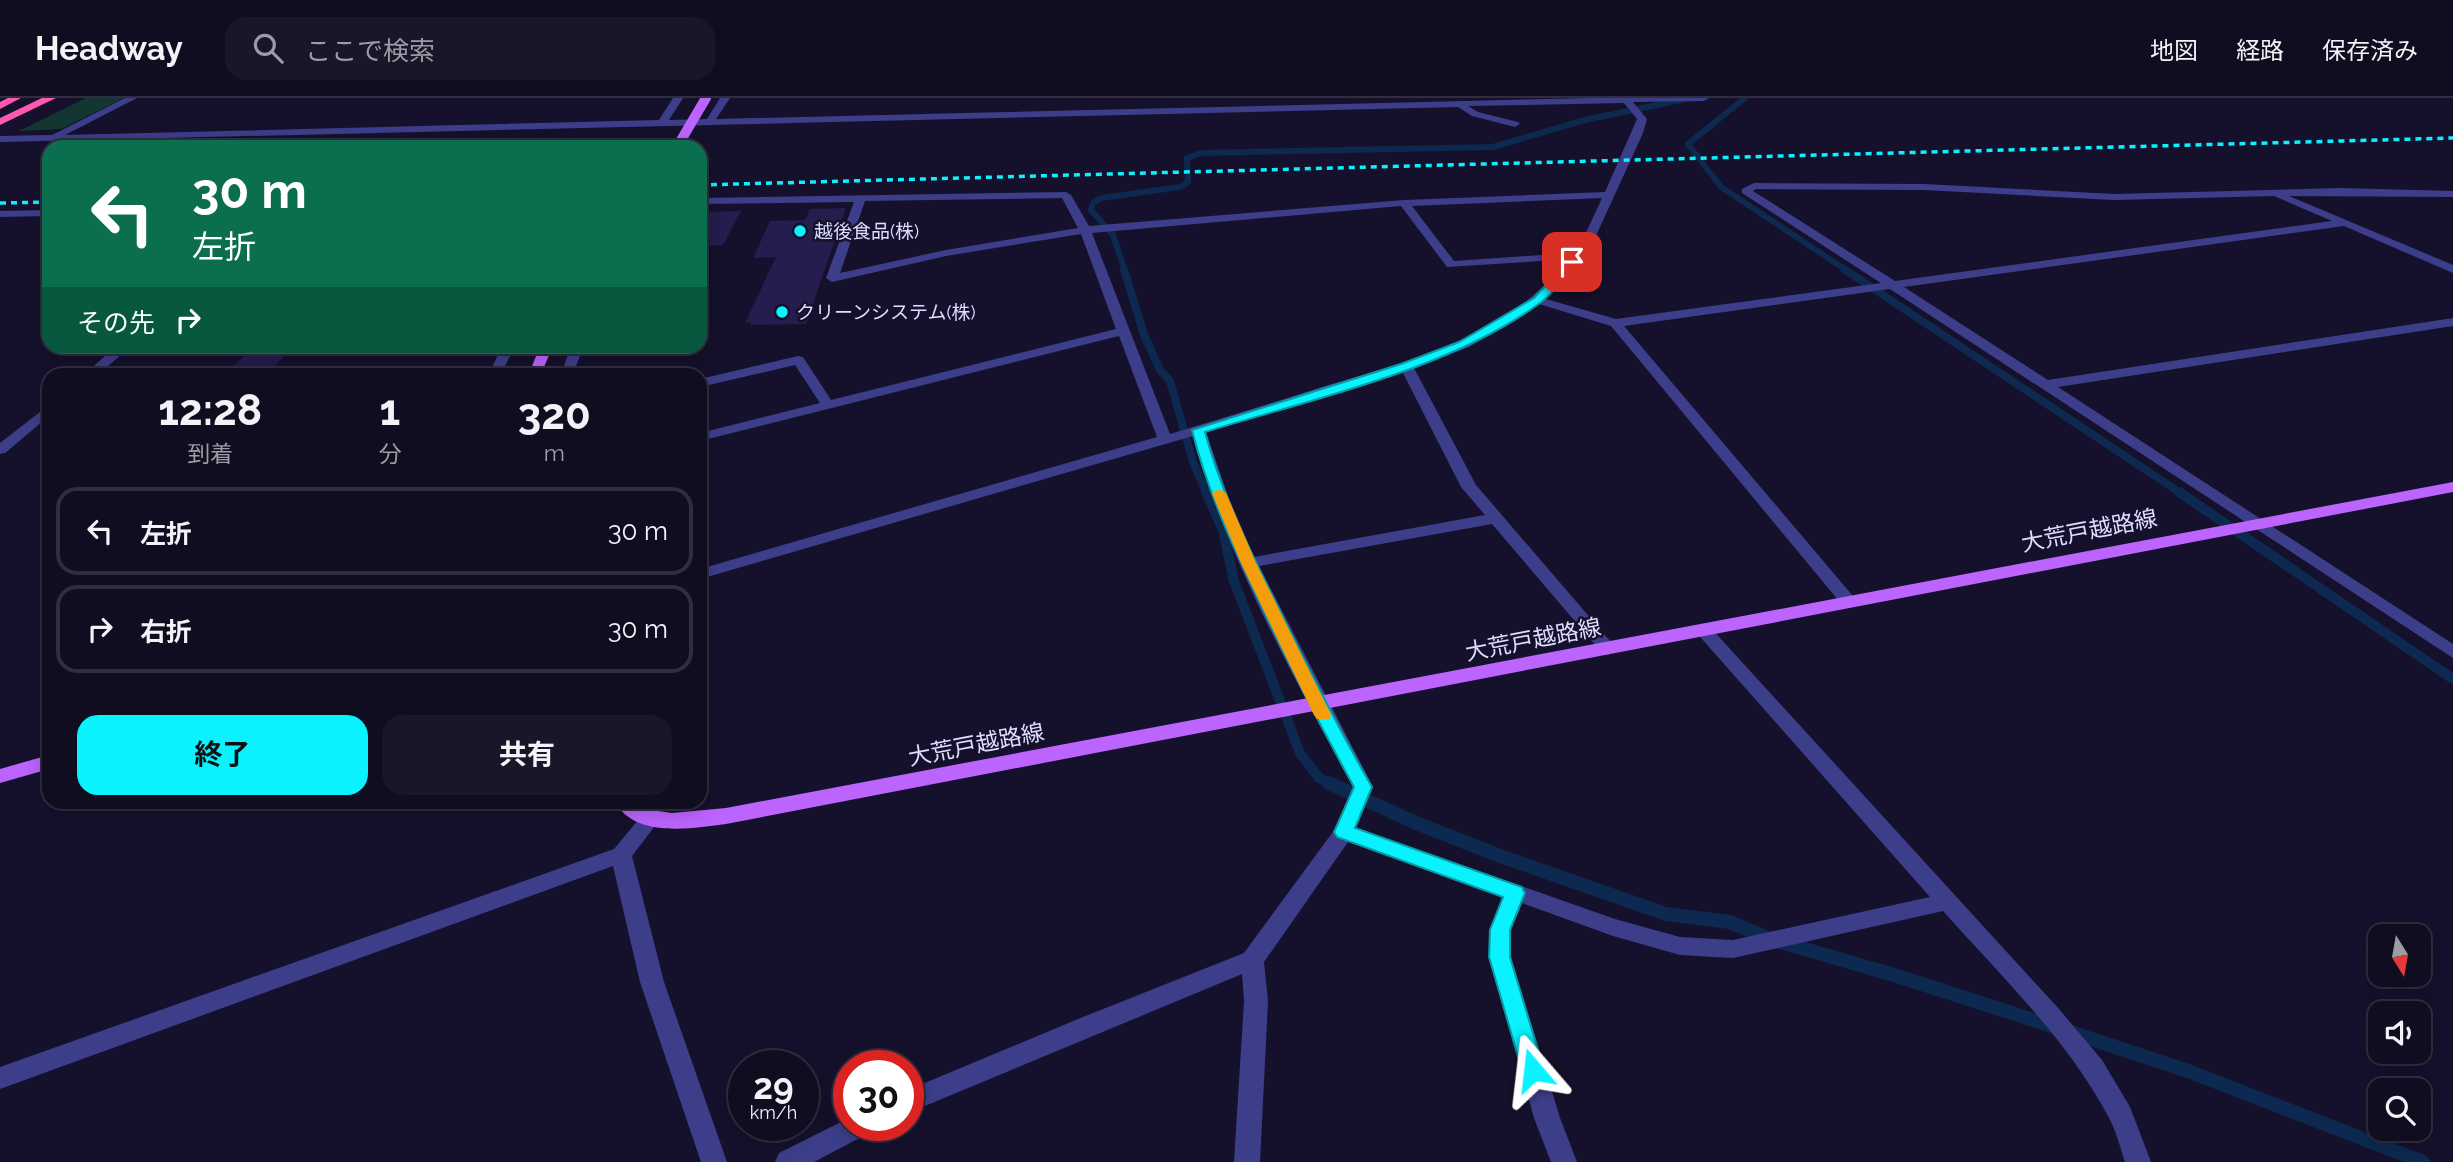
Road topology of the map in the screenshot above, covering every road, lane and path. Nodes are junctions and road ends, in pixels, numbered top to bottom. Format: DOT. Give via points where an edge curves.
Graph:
graph roads {
  1 [pos="16,98"];
  2 [pos="132,98"];
  3 [pos="678,98"];
  4 [pos="706,98"];
  5 [pos="725,98"];
  6 [pos="1419,98"];
  7 [pos="1704,98"];
  8 [pos="49,99"];
  9 [pos="1626,101"];
  10 [pos="1434,104"];
  11 [pos="1456,104"];
  12 [pos="0,106"];
  13 [pos="710,121"];
  14 [pos="0,122"];
  15 [pos="662,122"];
  16 [pos="1515,124"];
  17 [pos="51,138"];
  18 [pos="0,139"];
  19 [pos="681,140"];
  20 [pos="2273,192"];
  21 [pos="2453,194"];
  22 [pos="1608,195"];
  23 [pos="861,197"];
  24 [pos="707,201"];
  25 [pos="1404,203"];
  26 [pos="42,213"];
  27 [pos="0,214"];
  28 [pos="2345,223"];
  29 [pos="1085,230"];
  30 [pos="1572,262"];
  31 [pos="2453,269"];
  32 [pos="1892,286"];
  33 [pos="1538,300"];
  34 [pos="2453,321"];
  35 [pos="1615,323"];
  36 [pos="1122,331"];
  37 [pos="115,354"];
  38 [pos="1405,366"];
  39 [pos="98,368"];
  40 [pos="707,381"];
  41 [pos="2044,385"];
  42 [pos="828,405"];
  43 [pos="42,416"];
  44 [pos="1198,430"];
  45 [pos="707,435"];
  46 [pos="1165,440"];
  47 [pos="0,450"];
  48 [pos="2453,487"];
  49 [pos="1497,518"];
  50 [pos="2254,524"];
  51 [pos="1249,563"];
  52 [pos="707,571"];
  53 [pos="1849,601"];
  54 [pos="1703,630"];
  55 [pos="1608,649"];
  56 [pos="2453,652"];
  57 [pos="1317,705"];
  58 [pos="42,764"];
  59 [pos="0,776"];
  60 [pos="634,809"];
  61 [pos="651,818"];
  62 [pos="1344,832"];
  63 [pos="621,855"];
  64 [pos="1515,893"];
  65 [pos="1945,902"];
  66 [pos="1252,960"];
  67 [pos="0,1078"];
  68 [pos="924,1095"];
  69 [pos="833,1139"];
  70 [pos="714,1162"];
  71 [pos="788,1162"];
  72 [pos="1247,1162"];
  73 [pos="1564,1162"];
  74 [pos="2138,1162"];
  1 -- 12 [label="highway"];
  2 -- 17 [label="street"];
  3 -- 15 [label="street"];
  4 -- 19 [label="main road, bridge"];
  5 -- 13 [label="street"];
  6 -- 10 [label="street"];
  7 -- 9 [label="street"];
  8 -- 14 [label="highway"];
  9 -- 11 [label="street"];
  9 -- 22 [label="street" via="1642,119 1625,166"];
  10 -- 11 [label="street"];
  10 -- 13 [label="street"];
  11 -- 16 [label="street"];
  13 -- 15 [label="street"];
  15 -- 17 [label="street"];
  17 -- 18 [label="street"];
  20 -- 21 [label="street"];
  20 -- 28 [label="street"];
  20 -- 32 [label="street" via="2114,197 1924,187 1754,186 1746,191"];
  22 -- 25 [label="street"];
  22 -- 30 [label="street" via="1589,238"];
  23 -- 24 [label="street"];
  23 -- 29 [label="street" via="1066,195"];
  23 -- 29 [label="street" via="832,278"];
  25 -- 29 [label="street"];
  25 -- 30 [label="street" via="1451,265 1541,258"];
  26 -- 27 [label="street"];
  28 -- 31 [label="street"];
  28 -- 32 [label="street"];
  29 -- 36 [label="street"];
  30 -- 33 [label="street"];
  32 -- 35 [label="street"];
  32 -- 41 [label="street"];
  33 -- 35 [label="street"];
  33 -- 38 [label="street" via="1464,344"];
  34 -- 41 [label="street"];
  35 -- 53 [label="street"];
  36 -- 42 [label="street"];
  36 -- 46 [label="street"];
  37 -- 39 [label="street"];
  38 -- 44 [label="street"];
  38 -- 49 [label="street" via="1469,487"];
  40 -- 42 [label="street" via="798,360"];
  41 -- 50 [label="street"];
  42 -- 45 [label="street"];
  43 -- 47 [label="street"];
  44 -- 46 [label="street"];
  44 -- 51 [label="street" via="1208,468"];
  46 -- 52 [label="street"];
  48 -- 50 [label="main road, 大荒戸越路線"];
  49 -- 51 [label="street"];
  49 -- 55 [label="street"];
  50 -- 53 [label="main road, 大荒戸越路線"];
  50 -- 56 [label="street"];
  51 -- 57 [label="street"];
  53 -- 54 [label="main road, 大荒戸越路線"];
  54 -- 55 [label="main road, 大荒戸越路線"];
  54 -- 65 [label="street"];
  55 -- 57 [label="main road, 大荒戸越路線"];
  57 -- 61 [label="main road, 大荒戸越路線" via="726,816 677,822"];
  57 -- 62 [label="street" via="1363,787"];
  58 -- 59 [label="main road"];
  60 -- 61 [label="main road, 大荒戸越路線"];
  61 -- 63 [label="street"];
  62 -- 64 [label="street"];
  62 -- 66 [label="street"];
  63 -- 67 [label="street"];
  63 -- 70 [label="street" via="652,982"];
  64 -- 65 [label="street" via="1680,946 1733,948"];
  64 -- 73 [label="street" via="1500,930 1500,957"];
  65 -- 74 [label="street" via="2093,1068 2121,1115"];
  66 -- 68 [label="street"];
  66 -- 72 [label="street" via="1256,1001"];
  69 -- 71 [label="street"];
}
